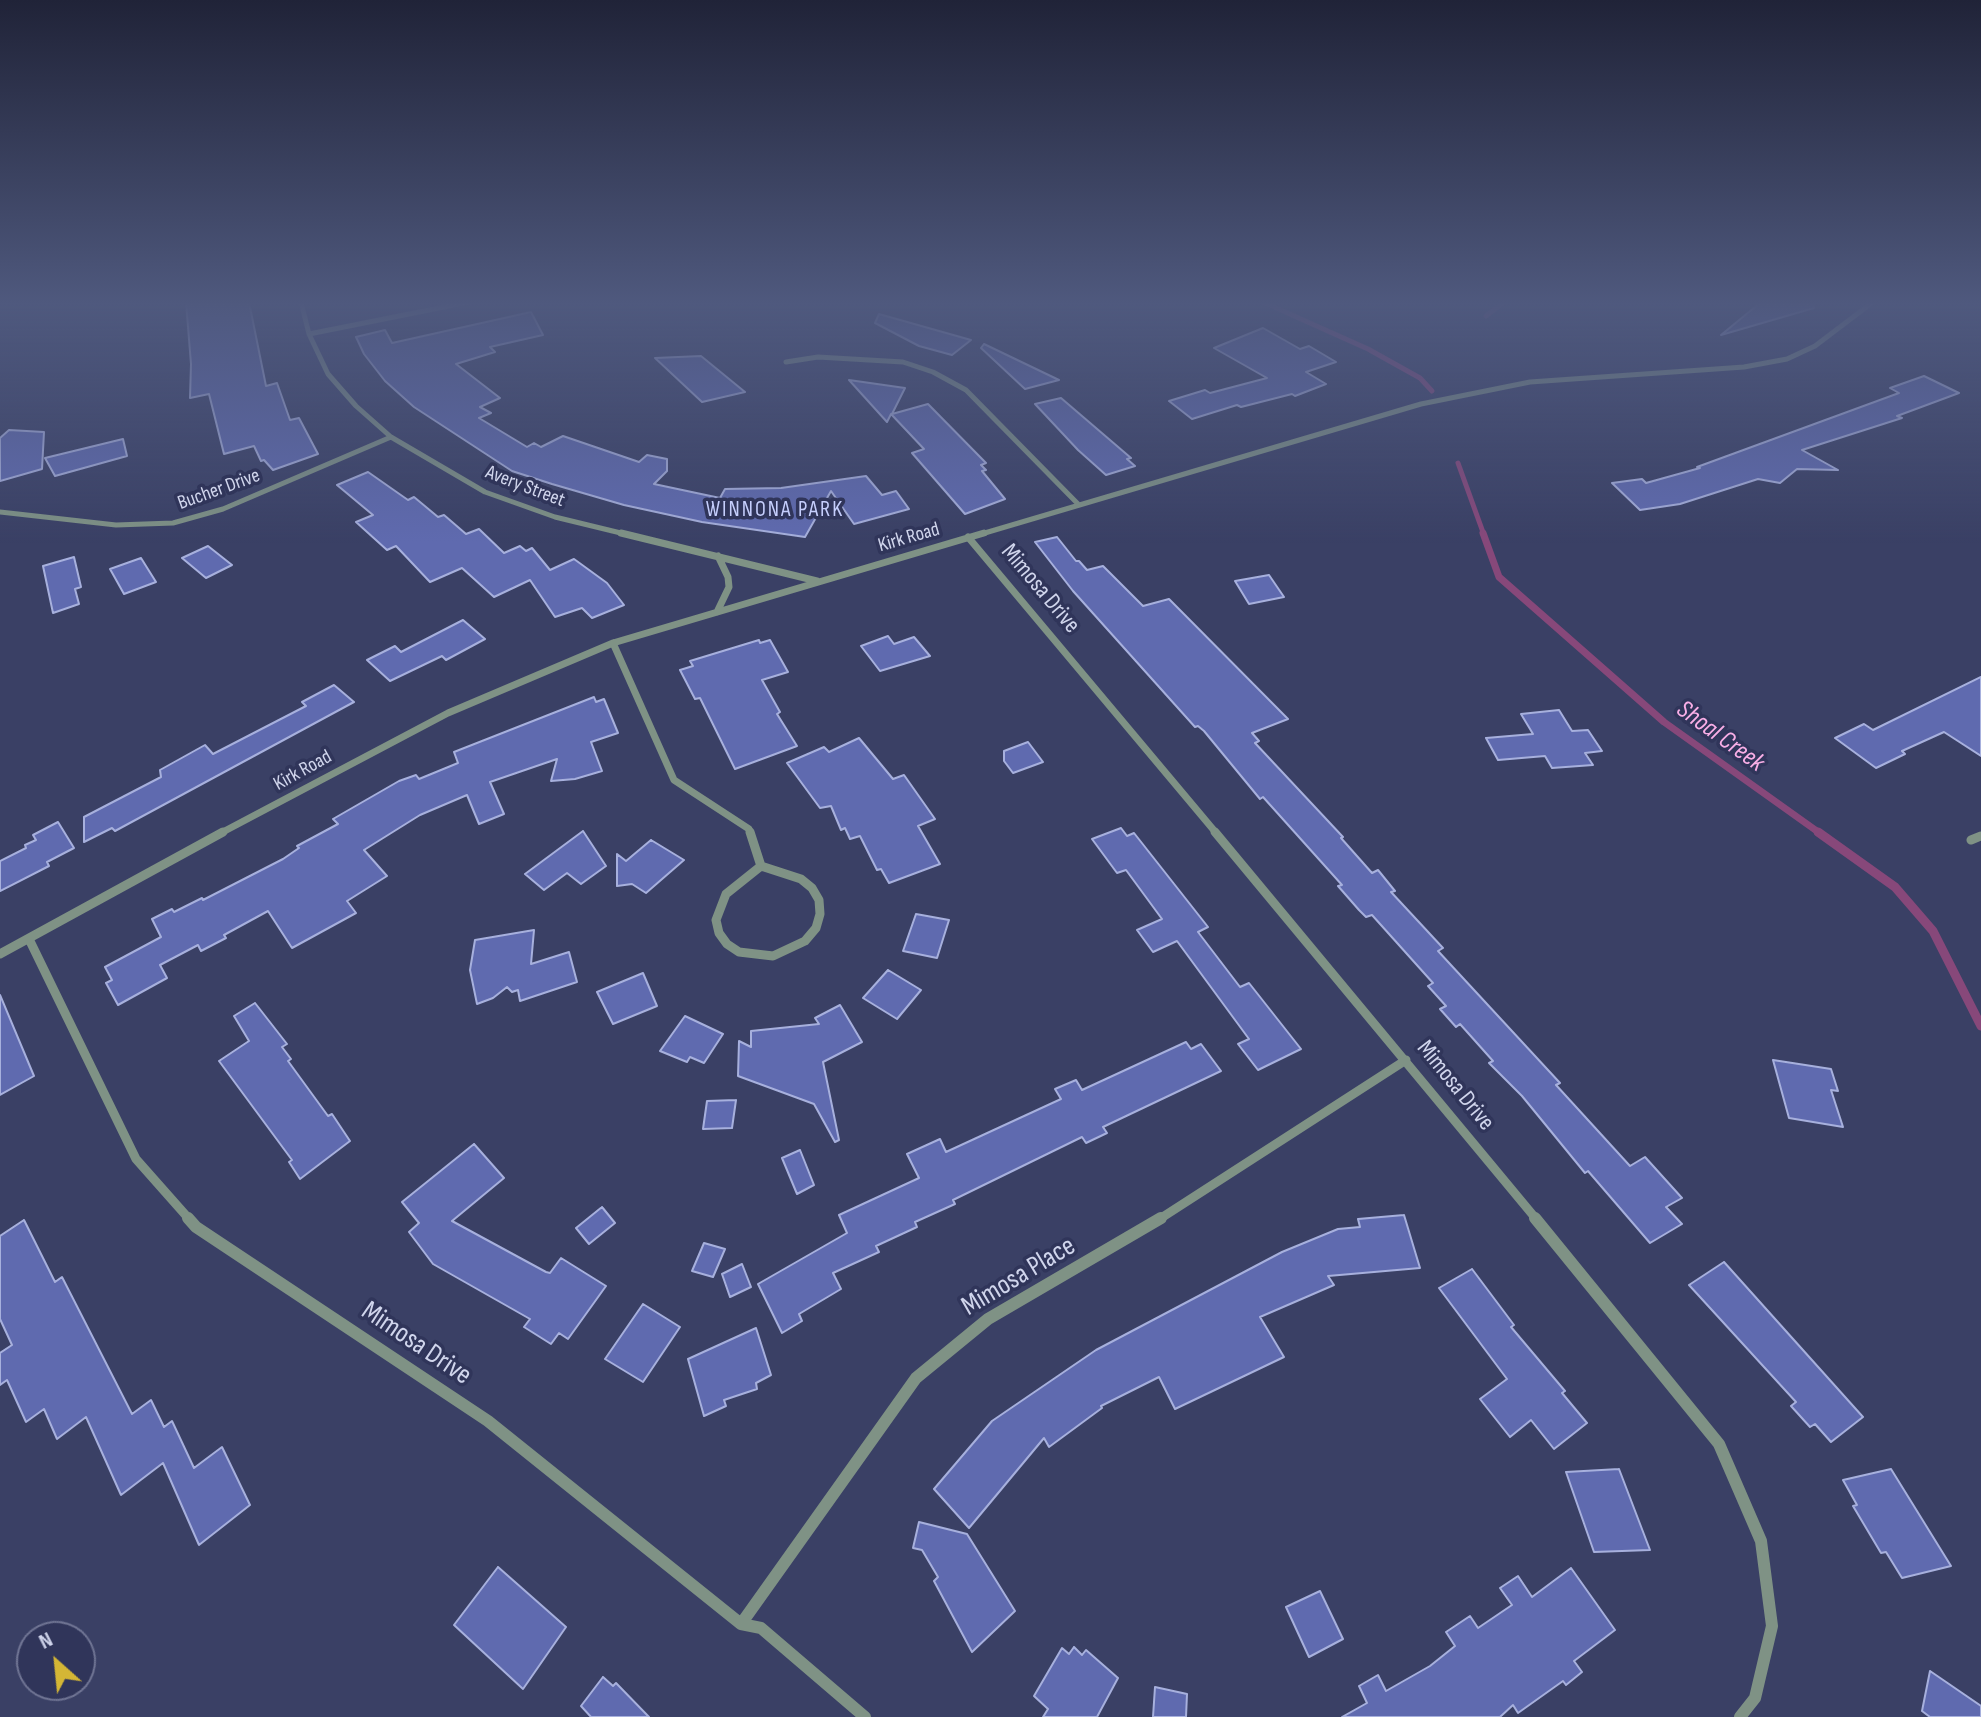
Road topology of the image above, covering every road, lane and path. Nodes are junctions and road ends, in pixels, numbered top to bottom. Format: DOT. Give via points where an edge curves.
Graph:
graph roads {
  1 [pos="335,382"];
  2 [pos="952,382"];
  3 [pos="1529,382"];
  4 [pos="391,437"];
  5 [pos="1079,505"];
  6 [pos="0,512"];
  7 [pos="968,537"];
  8 [pos="718,556"];
  9 [pos="819,581"];
  10 [pos="716,613"];
  11 [pos="613,643"];
  12 [pos="1981,836"];
  13 [pos="1971,840"];
  14 [pos="761,866"];
  15 [pos="29,939"];
  16 [pos="0,954"];
  17 [pos="1406,1060"];
  18 [pos="741,1624"];
  19 [pos="865,1717"];
  20 [pos="1740,1717"];
  1 -- 4 [label="street, Avery Street"];
  2 -- 5 [label="street" via="966,390"];
  3 -- 5 [label="street, Kirk Road" via="1344,425"];
  4 -- 6 [label="street, Bucher Drive" via="223,509 173,523 116,525"];
  4 -- 8 [label="street, Avery Street" via="485,492 555,517"];
  5 -- 7 [label="street, Kirk Road"];
  7 -- 9 [label="street, Kirk Road"];
  7 -- 17 [label="street, Mimosa Drive"];
  8 -- 9 [label="street, Avery Street"];
  8 -- 10 [label="street" via="729,587"];
  9 -- 10 [label="street, Kirk Road"];
  10 -- 11 [label="street, Kirk Road"];
  11 -- 14 [label="street" via="674,780 749,829"];
  11 -- 15 [label="street, Kirk Road" via="383,745"];
  12 -- 13 [label="street"];
  14 -- 14 [label="street" via="726,894 716,920 719,933 739,952 773,956 810,934 820,914 819,900 801,879"];
  15 -- 16 [label="street, Kirk Road"];
  15 -- 18 [label="street, Mimosa Drive" via="136,1159 196,1227 488,1421"];
  17 -- 18 [label="street, Mimosa Place" via="1130,1238 988,1319 916,1378"];
  17 -- 20 [label="street, Mimosa Drive" via="1719,1444 1761,1541 1772,1626 1755,1698"];
  18 -- 19 [label="street, Mimosa Drive" via="761,1628"];
}
